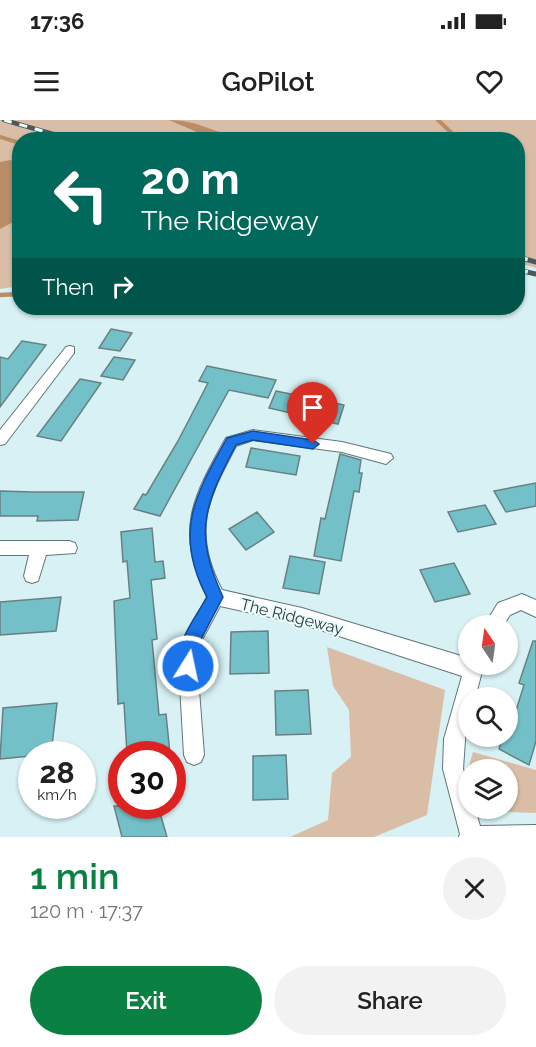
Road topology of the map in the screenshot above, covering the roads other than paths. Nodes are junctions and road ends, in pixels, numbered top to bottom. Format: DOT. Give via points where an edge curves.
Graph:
graph roads {
  1 [pos="79,363"];
  2 [pos="6,422"];
  3 [pos="0,440"];
  4 [pos="386,458"];
  5 [pos="0,548"];
  6 [pos="69,548"];
  7 [pos="39,549"];
  8 [pos="32,576"];
  9 [pos="216,597"];
  10 [pos="536,609"];
  11 [pos="500,615"];
  12 [pos="458,662"];
  13 [pos="472,675"];
  14 [pos="194,755"];
  15 [pos="536,836"];
  16 [pos="471,837"];
  1 -- 2 [label="street" via="66,355"];
  2 -- 3 [label="street"];
  4 -- 9 [label="street" via="342,447 253,435 231,442 204,492 196,530 206,579"];
  5 -- 7 [label="street"];
  6 -- 7 [label="street"];
  7 -- 8 [label="street"];
  9 -- 12 [label="street, The Ridgeway" via="302,616"];
  9 -- 14 [label="street" via="187,650"];
  10 -- 11 [label="street" via="522,602 504,609"];
  13 -- 16 [label="street" via="454,739 453,769"];
  15 -- 16 [label="street"];
}
